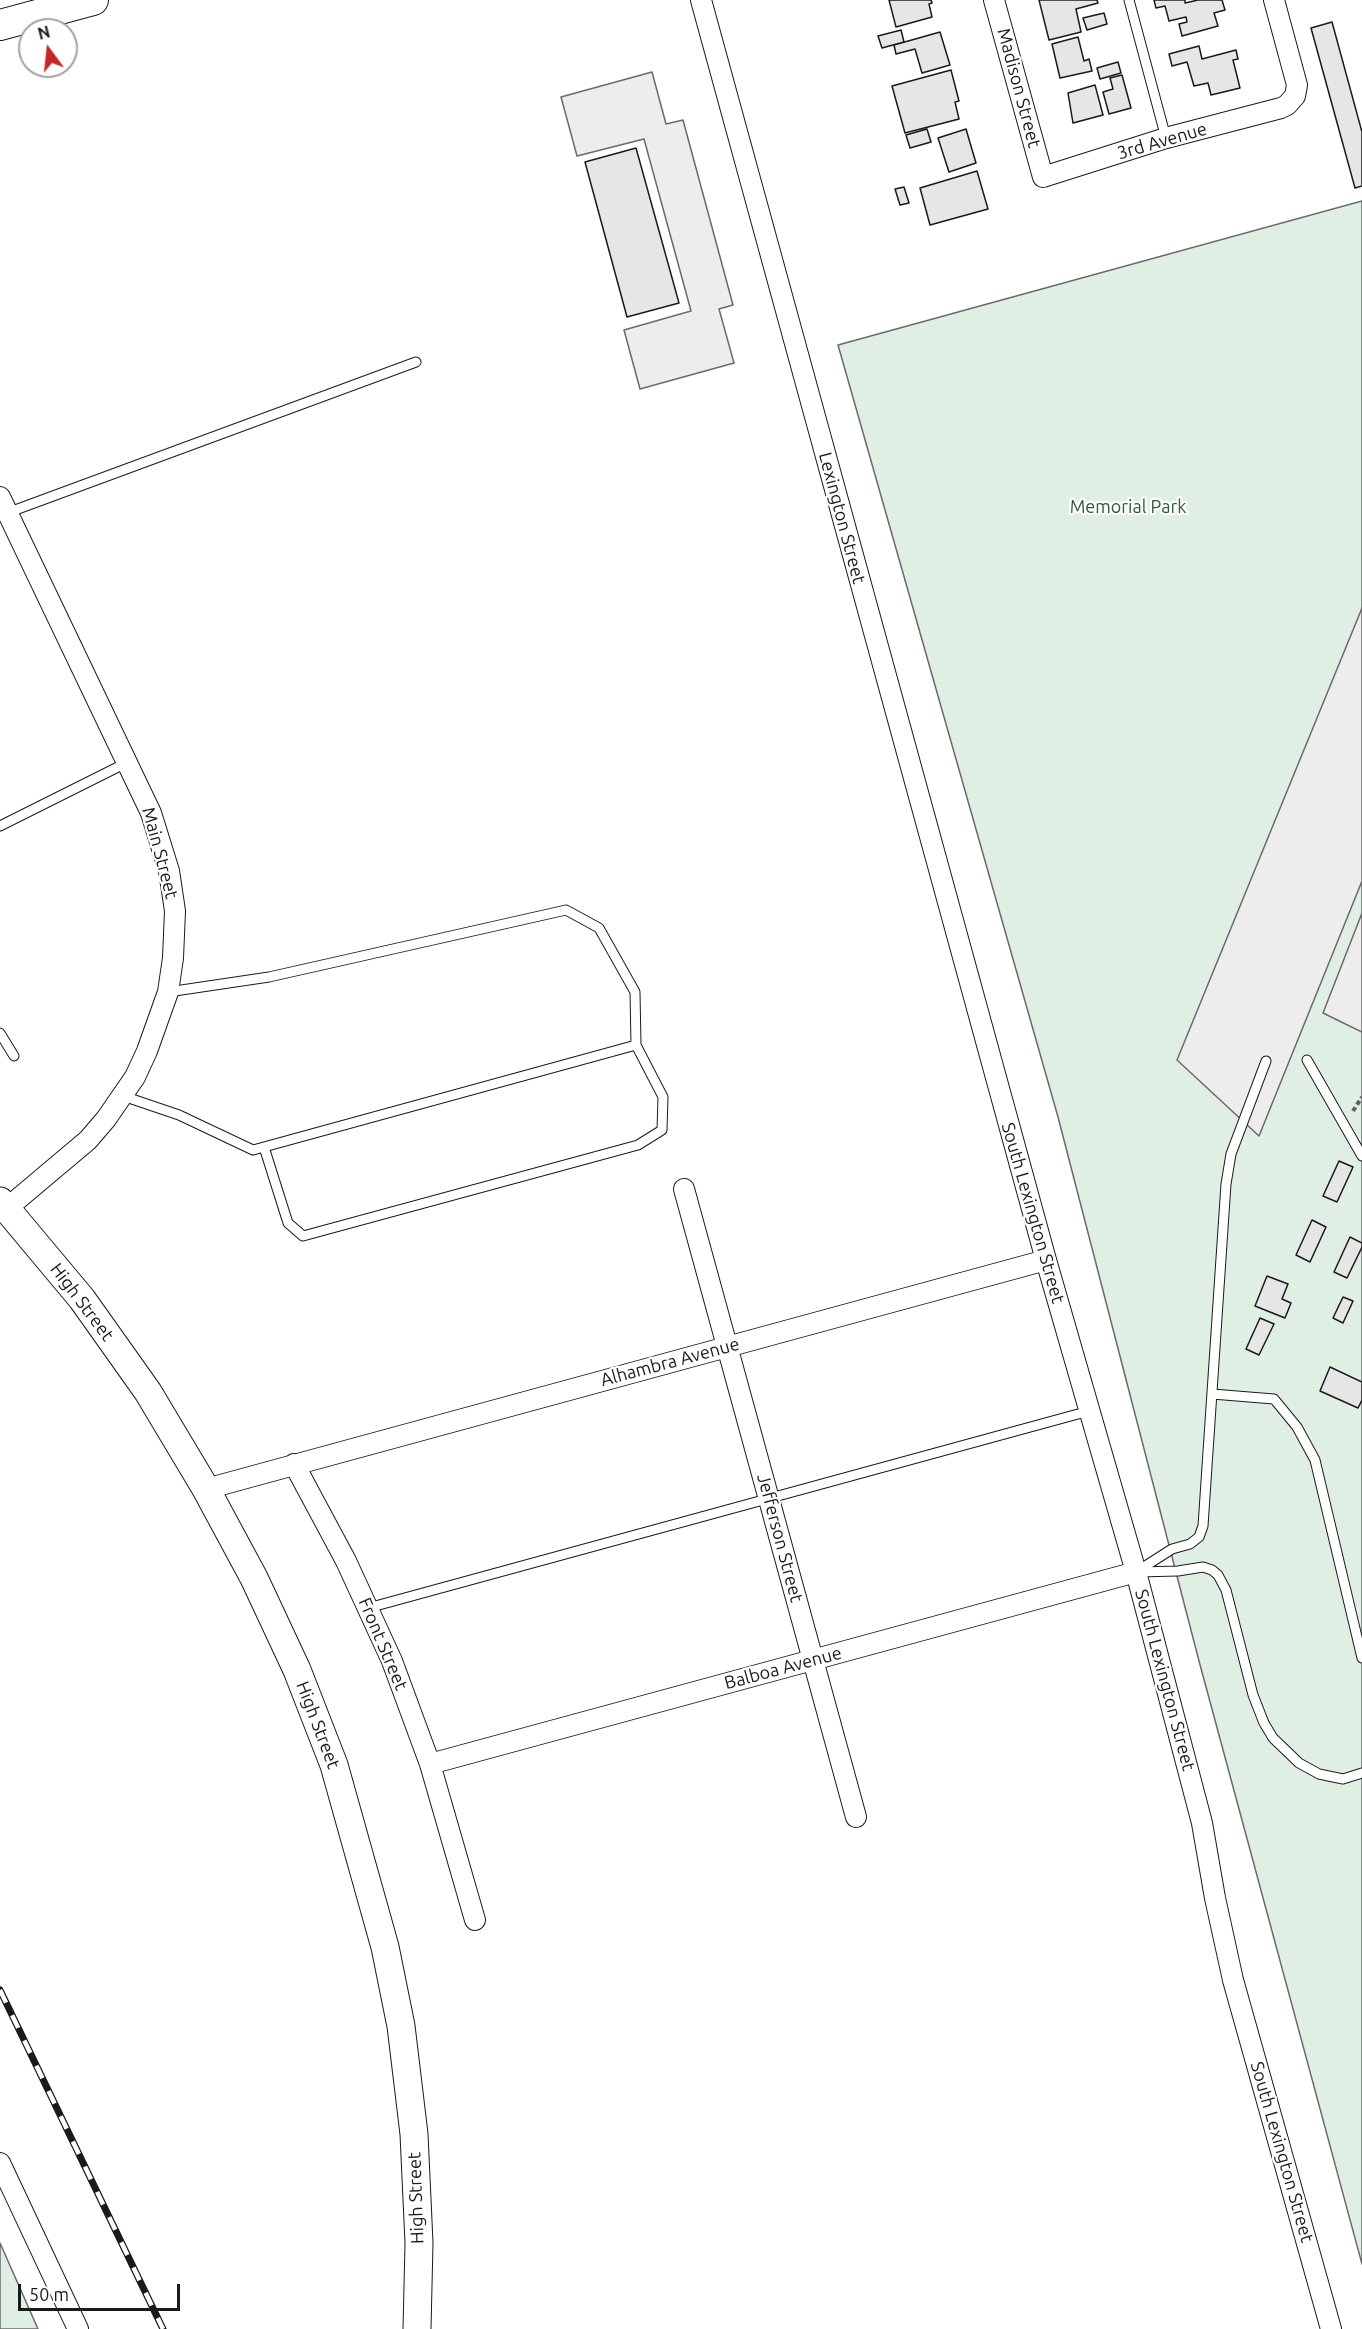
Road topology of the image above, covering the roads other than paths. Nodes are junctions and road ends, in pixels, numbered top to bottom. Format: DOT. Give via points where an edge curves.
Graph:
graph roads {
  1 [pos="93,0"];
  2 [pos="701,0"];
  3 [pos="994,0"];
  4 [pos="1130,0"];
  5 [pos="1274,0"];
  6 [pos="0,25"];
  7 [pos="1166,138"];
  8 [pos="1043,177"];
  9 [pos="416,362"];
  10 [pos="3,509"];
  11 [pos="128,762"];
  12 [pos="0,826"];
  13 [pos="168,992"];
  14 [pos="0,1033"];
  15 [pos="984,1035"];
  16 [pos="636,1045"];
  17 [pos="14,1056"];
  18 [pos="1307,1060"];
  19 [pos="1266,1061"];
  20 [pos="123,1096"];
  21 [pos="264,1148"];
  22 [pos="1362,1155"];
  23 [pos="684,1190"];
  24 [pos="2,1208"];
  25 [pos="1046,1260"];
  26 [pos="728,1347"];
  27 [pos="1212,1394"];
  28 [pos="1089,1411"];
  29 [pos="294,1464"];
  30 [pos="206,1489"];
  31 [pos="769,1498"];
  32 [pos="1136,1572"];
  33 [pos="368,1608"];
  34 [pos="1362,1658"];
  35 [pos="813,1660"];
  36 [pos="430,1764"];
  37 [pos="1362,1773"];
  38 [pos="856,1817"];
  39 [pos="475,1920"];
  40 [pos="0,2163"];
  41 [pos="78,2329"];
  42 [pos="417,2329"];
  43 [pos="1331,2329"];
  1 -- 6 [label="main road"];
  2 -- 15 [label="street, Lexington Street"];
  3 -- 8 [label="street, Madison Street"];
  4 -- 7 [label="lane"];
  5 -- 7 [label="street, 3rd Avenue" via="1297,85 1291,101 1281,108"];
  7 -- 8 [label="street, 3rd Avenue"];
  9 -- 10 [label="lane"];
  10 -- 11 [label="street, Main Street"];
  11 -- 12 [label="lane"];
  11 -- 13 [label="street, Main Street" via="151,813 172,890 174,935"];
  13 -- 16 [label="lane" via="269,977 566,910 599,928 635,992"];
  13 -- 20 [label="street, Main Street" via="147,1051"];
  14 -- 17 [label="lane"];
  15 -- 25 [label="street, South Lexington Street"];
  16 -- 21 [label="lane"];
  16 -- 21 [label="lane" via="663,1097 662,1130 638,1145 303,1236 288,1223"];
  18 -- 22 [label="lane"];
  19 -- 27 [label="lane" via="1231,1154 1226,1184"];
  20 -- 21 [label="lane" via="179,1115 253,1150"];
  20 -- 24 [label="street, Main Street" via="88,1140"];
  23 -- 26 [label="street, Jefferson Street"];
  24 -- 30 [label="main road, High Street" via="82,1299 147,1392"];
  25 -- 26 [label="street, Alhambra Avenue"];
  25 -- 28 [label="street, South Lexington Street"];
  26 -- 29 [label="street, Alhambra Avenue"];
  26 -- 31 [label="street, Jefferson Street"];
  27 -- 32 [label="lane" via="1199,1538 1172,1549"];
  27 -- 34 [label="lane" via="1274,1399 1297,1427 1315,1460"];
  28 -- 31 [label="lane"];
  28 -- 32 [label="street, South Lexington Street"];
  29 -- 30 [label="street"];
  29 -- 33 [label="street, Front Street"];
  30 -- 42 [label="main road, High Street" via="254,1578 334,1765 385,1947 401,2026 414,2134 419,2243"];
  31 -- 33 [label="lane"];
  31 -- 35 [label="street, Jefferson Street"];
  32 -- 35 [label="street, Balboa Avenue"];
  32 -- 37 [label="lane" via="1178,1572 1203,1567 1218,1575 1226,1590 1253,1695 1273,1738 1299,1763 1319,1774 1343,1779"];
  32 -- 43 [label="street, South Lexington Street" via="1202,1823 1233,1980"];
  33 -- 36 [label="street, Front Street"];
  35 -- 36 [label="street, Balboa Avenue"];
  35 -- 38 [label="street, Jefferson Street"];
  36 -- 39 [label="street, Front Street"];
  40 -- 41 [label="street"];
}
